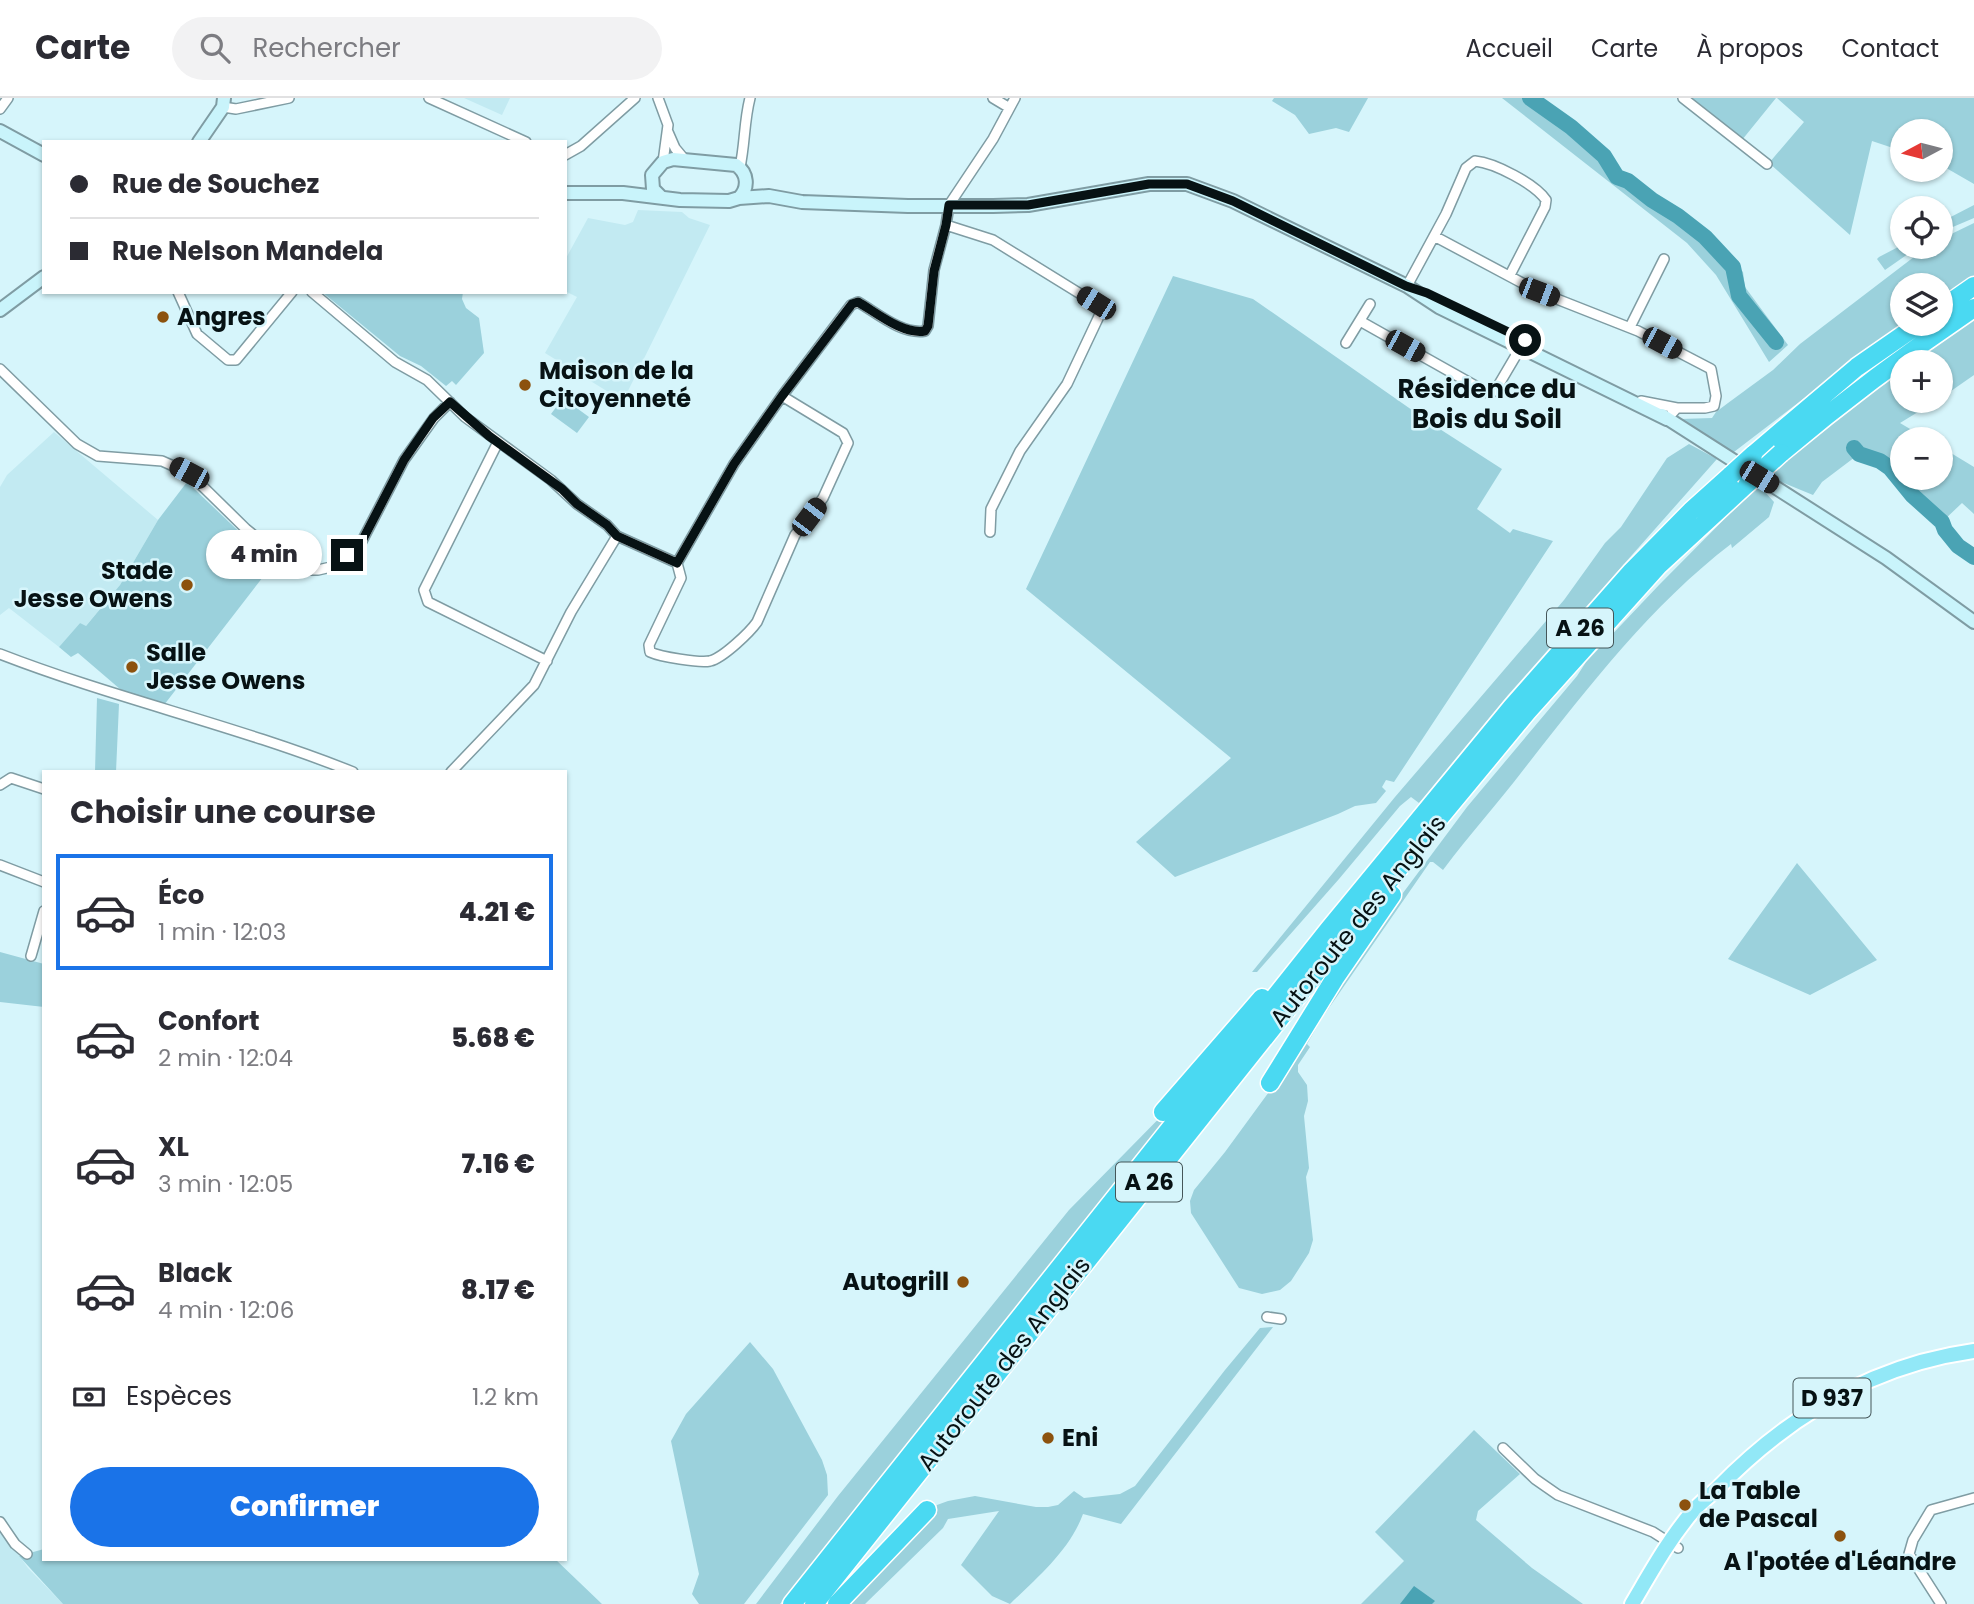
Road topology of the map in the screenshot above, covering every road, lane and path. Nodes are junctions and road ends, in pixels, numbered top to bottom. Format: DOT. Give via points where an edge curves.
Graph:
graph roads {
  1 [pos="8,98"];
  2 [pos="289,98"];
  3 [pos="429,98"];
  4 [pos="635,98"];
  5 [pos="658,98"];
  6 [pos="750,98"];
  7 [pos="993,98"];
  8 [pos="1015,98"];
  9 [pos="1683,98"];
  10 [pos="223,103"];
  11 [pos="1008,107"];
  12 [pos="0,109"];
  13 [pos="0,131"];
  14 [pos="668,132"];
  15 [pos="200,140"];
  16 [pos="522,140"];
  17 [pos="42,154"];
  18 [pos="567,154"];
  19 [pos="685,160"];
  20 [pos="663,162"];
  21 [pos="1767,164"];
  22 [pos="743,172"];
  23 [pos="652,175"];
  24 [pos="623,193"];
  25 [pos="567,194"];
  26 [pos="660,196"];
  27 [pos="769,196"];
  28 [pos="739,198"];
  29 [pos="949,205"];
  30 [pos="946,225"];
  31 [pos="1434,236"];
  32 [pos="1664,259"];
  33 [pos="1510,275"];
  34 [pos="42,279"];
  35 [pos="1406,286"];
  36 [pos="1974,286"];
  37 [pos="179,294"];
  38 [pos="290,294"];
  39 [pos="314,294"];
  40 [pos="1953,301"];
  41 [pos="1370,304"];
  42 [pos="1974,308"];
  43 [pos="0,310"];
  44 [pos="1360,321"];
  45 [pos="1630,327"];
  46 [pos="1902,336"];
  47 [pos="1346,344"];
  48 [pos="1523,344"];
  49 [pos="0,369"];
  50 [pos="782,396"];
  51 [pos="1641,401"];
  52 [pos="450,402"];
  53 [pos="1677,408"];
  54 [pos="1667,419"];
  55 [pos="498,442"];
  56 [pos="989,532"];
  57 [pos="617,536"];
  58 [pos="677,563"];
  59 [pos="1974,622"];
  60 [pos="0,654"];
  61 [pos="547,661"];
  62 [pos="1487,762"];
  63 [pos="347,770"];
  64 [pos="453,770"];
  65 [pos="0,785"];
  66 [pos="42,788"];
  67 [pos="0,865"];
  68 [pos="42,881"];
  69 [pos="42,918"];
  70 [pos="1329,929"];
  71 [pos="31,956"];
  72 [pos="1270,1083"];
  73 [pos="1163,1111"];
  74 [pos="1267,1317"];
  75 [pos="1281,1319"];
  76 [pos="1974,1351"];
  77 [pos="1503,1448"];
  78 [pos="1974,1498"];
  79 [pos="927,1510"];
  80 [pos="0,1522"];
  81 [pos="1674,1545"];
  82 [pos="27,1554"];
  83 [pos="792,1604"];
  84 [pos="814,1604"];
  85 [pos="837,1604"];
  86 [pos="1632,1604"];
  87 [pos="1642,1604"];
  88 [pos="1941,1604"];
  1 -- 12 [label="street"];
  2 -- 10 [label="street" via="236,109"];
  3 -- 16 [label="street"];
  4 -- 18 [label="street"];
  5 -- 14 [label="street"];
  6 -- 22 [label="street"];
  7 -- 11 [label="street"];
  8 -- 11 [label="street"];
  9 -- 21 [label="street"];
  10 -- 15 [label="main road"];
  11 -- 29 [label="street" via="993,139"];
  13 -- 17 [label="main road"];
  14 -- 19 [label="street"];
  14 -- 20 [label="street"];
  19 -- 20 [label="main road"];
  19 -- 22 [label="main road" via="732,163"];
  20 -- 23 [label="main road"];
  22 -- 27 [label="main road"];
  22 -- 28 [label="main road" via="745,191"];
  23 -- 24 [label="main road"];
  23 -- 26 [label="main road" via="653,189"];
  24 -- 25 [label="main road"];
  24 -- 26 [label="main road"];
  26 -- 28 [label="main road"];
  27 -- 28 [label="main road"];
  27 -- 29 [label="main road" via="803,202"];
  29 -- 30 [label="street"];
  29 -- 35 [label="main road" via="1028,205 1149,184 1187,184 1233,201"];
  30 -- 50 [label="street" via="925,331 916,333 858,302 852,304"];
  30 -- 56 [label="street" via="1003,246 1096,303 1101,312 1067,384 1014,462 991,509"];
  31 -- 33 [label="street"];
  31 -- 33 [label="street" via="1466,168 1475,161 1514,176 1546,200"];
  31 -- 35 [label="street"];
  32 -- 45 [label="street"];
  33 -- 45 [label="street" via="1539,292"];
  34 -- 43 [label="main road"];
  35 -- 48 [label="main road"];
  36 -- 40 [label="highway"];
  37 -- 38 [label="street" via="197,334 228,360 236,360"];
  39 -- 52 [label="street"];
  41 -- 44 [label="street"];
  42 -- 62 [label="highway, Autoroute des Anglais / A 26, bridge" via="1855,392 1781,453 1650,574"];
  44 -- 47 [label="street"];
  44 -- 48 [label="street" via="1488,393 1495,391"];
  45 -- 53 [label="street" via="1711,369 1716,401 1710,407"];
  46 -- 70 [label="highway, Autoroute des Anglais / A 26, bridge" via="1753,455 1640,562 1560,650"];
  48 -- 51 [label="main road"];
  48 -- 54 [label="main road"];
  49 -- 52 [label="street" via="77,444 98,456 162,461 189,473 246,529 297,570 331,567 360,545 404,460"];
  50 -- 58 [label="street" via="734,464"];
  50 -- 58 [label="street" via="843,433 848,443 823,498 795,535 757,622 709,661 650,652 649,645 681,578"];
  51 -- 53 [label="street"];
  51 -- 54 [label="main road"];
  52 -- 55 [label="street"];
  53 -- 54 [label="street"];
  54 -- 59 [label="main road" via="1918,579"];
  55 -- 57 [label="street" via="557,484"];
  55 -- 61 [label="street" via="424,590 428,602"];
  57 -- 58 [label="street"];
  57 -- 61 [label="street"];
  60 -- 63 [label="street"];
  61 -- 64 [label="street" via="534,685"];
  62 -- 72 [label="highway" via="1475,788 1358,943"];
  62 -- 84 [label="highway, Autoroute des Anglais / A 26"];
  65 -- 66 [label="street" via="11,778"];
  67 -- 68 [label="street"];
  69 -- 71 [label="street"];
  70 -- 73 [label="highway" via="1237,1024"];
  70 -- 83 [label="highway, Autoroute des Anglais / A 26"];
  74 -- 75 [label="street"];
  76 -- 81 [label="main road, D 937" via="1904,1368 1827,1401 1772,1437 1695,1509"];
  77 -- 81 [label="street" via="1549,1490"];
  78 -- 88 [label="street" via="1931,1510 1913,1540 1909,1554"];
  79 -- 85 [label="highway"];
  80 -- 82 [label="street"];
  81 -- 86 [label="main road, D 937"];
  81 -- 87 [label="main road"];
}
